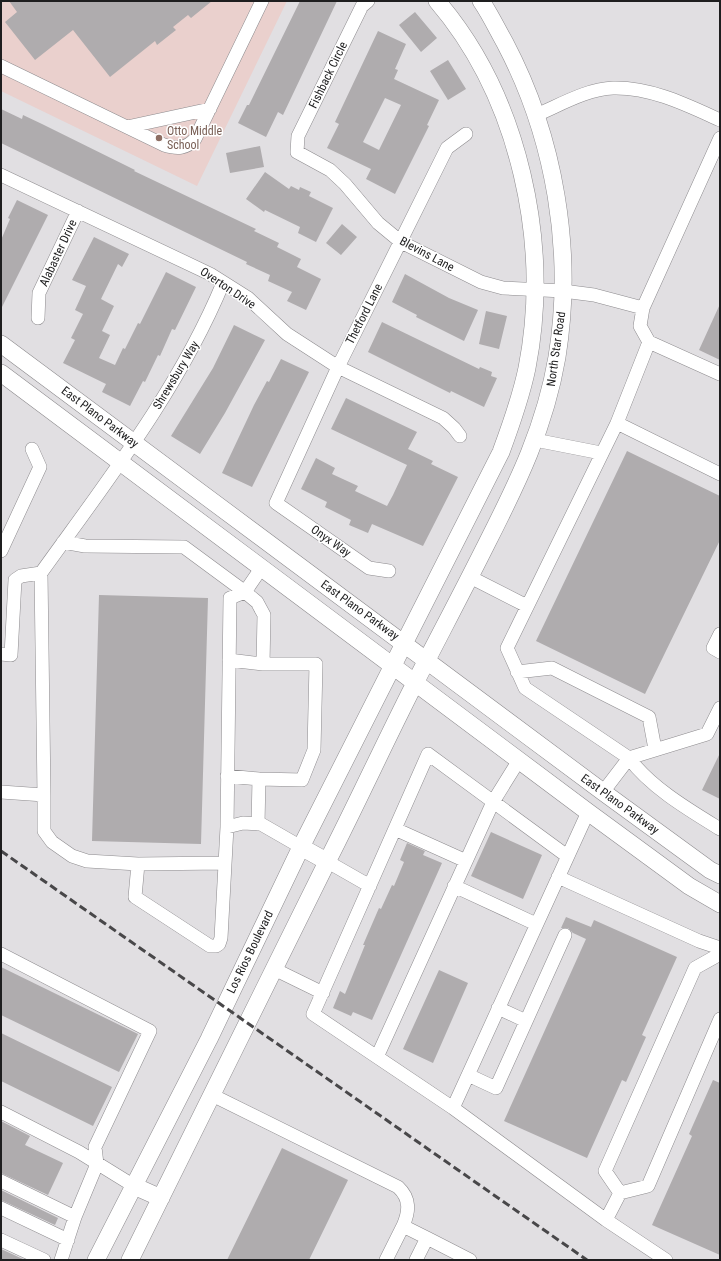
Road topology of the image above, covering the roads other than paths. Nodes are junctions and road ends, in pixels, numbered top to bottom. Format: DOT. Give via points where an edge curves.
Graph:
graph roads {
  1 [pos="262,1"];
  2 [pos="368,1"];
  3 [pos="437,1"];
  4 [pos="481,1"];
  5 [pos="1,66"];
  6 [pos="210,109"];
  7 [pos="536,115"];
  8 [pos="720,120"];
  9 [pos="127,127"];
  10 [pos="466,134"];
  11 [pos="720,138"];
  12 [pos="297,152"];
  13 [pos="1,175"];
  14 [pos="78,211"];
  15 [pos="401,242"];
  16 [pos="223,283"];
  17 [pos="535,291"];
  18 [pos="563,291"];
  19 [pos="643,308"];
  20 [pos="38,318"];
  21 [pos="649,342"];
  22 [pos="1,344"];
  23 [pos="338,367"];
  24 [pos="1,374"];
  25 [pos="720,374"];
  26 [pos="617,423"];
  27 [pos="509,432"];
  28 [pos="460,436"];
  29 [pos="535,440"];
  30 [pos="134,443"];
  31 [pos="32,449"];
  32 [pos="601,453"];
  33 [pos="120,462"];
  34 [pos="720,474"];
  35 [pos="276,502"];
  36 [pos="63,542"];
  37 [pos="276,548"];
  38 [pos="1,551"];
  39 [pos="262,567"];
  40 [pos="389,572"];
  41 [pos="41,573"];
  42 [pos="470,577"];
  43 [pos="244,592"];
  44 [pos="527,606"];
  45 [pos="720,634"];
  46 [pos="404,643"];
  47 [pos="720,652"];
  48 [pos="1,654"];
  49 [pos="229,660"];
  50 [pos="427,661"];
  51 [pos="263,664"];
  52 [pos="393,664"];
  53 [pos="517,672"];
  54 [pos="415,683"];
  55 [pos="720,708"];
  56 [pos="655,749"];
  57 [pos="629,758"];
  58 [pos="519,760"];
  59 [pos="227,776"];
  60 [pos="259,779"];
  61 [pos="1,792"];
  62 [pos="603,792"];
  63 [pos="44,795"];
  64 [pos="493,802"];
  65 [pos="588,812"];
  66 [pos="258,824"];
  67 [pos="226,827"];
  68 [pos="395,829"];
  69 [pos="720,829"];
  70 [pos="301,847"];
  71 [pos="567,856"];
  72 [pos="466,861"];
  73 [pos="328,862"];
  74 [pos="224,863"];
  75 [pos="138,864"];
  76 [pos="720,875"];
  77 [pos="558,877"];
  78 [pos="370,886"];
  79 [pos="454,886"];
  80 [pos="720,904"];
  81 [pos="536,924"];
  82 [pos="565,935"];
  83 [pos="720,948"];
  84 [pos="1,954"];
  85 [pos="720,954"];
  86 [pos="274,969"];
  87 [pos="323,993"];
  88 [pos="498,1008"];
  89 [pos="720,1019"];
  90 [pos="526,1021"];
  91 [pos="377,1057"];
  92 [pos="468,1075"];
  93 [pos="212,1095"];
  94 [pos="453,1108"];
  95 [pos="1,1112"];
  96 [pos="97,1164"];
  97 [pos="1,1181"];
  98 [pos="134,1186"];
  99 [pos="620,1193"];
  100 [pos="161,1198"];
  101 [pos="1,1208"];
  102 [pos="75,1217"];
  103 [pos="606,1220"];
  104 [pos="403,1226"];
  105 [pos="427,1238"];
  106 [pos="1,1240"];
  107 [pos="68,1240"];
  108 [pos="44,1260"];
  109 [pos="62,1260"];
  110 [pos="96,1260"];
  111 [pos="130,1260"];
  112 [pos="386,1260"];
  113 [pos="416,1260"];
  114 [pos="470,1260"];
  115 [pos="666,1260"];
  1 -- 6 [label="street"];
  2 -- 12 [label="street, Fishback Circle" via="362,6 298,136"];
  3 -- 17 [label="main road" via="468,43 492,84 509,128 521,171 534,244"];
  4 -- 7 [label="main road, North Star Road" via="520,72"];
  5 -- 9 [label="street"];
  6 -- 9 [label="street"];
  6 -- 9 [label="street" via="190,145 181,148 164,145"];
  7 -- 8 [label="street" via="585,94 612,88 644,90"];
  7 -- 18 [label="main road, North Star Road" via="560,221 564,260"];
  10 -- 15 [label="street, Thetford Lane" via="448,148"];
  11 -- 19 [label="street"];
  12 -- 15 [label="street, Blevins Lane" via="330,170 378,223"];
  13 -- 14 [label="street, Overton Drive"];
  14 -- 16 [label="street, Overton Drive" via="210,274"];
  14 -- 20 [label="street, Alabaster Drive" via="39,293"];
  15 -- 17 [label="street, Blevins Lane" via="481,282 503,288"];
  15 -- 23 [label="street, Thetford Lane"];
  16 -- 23 [label="street, Overton Drive" via="248,298 287,334"];
  16 -- 30 [label="street, Shrewsbury Way" via="210,316 178,374"];
  17 -- 18 [label="street, Blevins Lane"];
  17 -- 27 [label="main road" via="527,369"];
  18 -- 19 [label="street, Blevins Lane" via="600,296"];
  18 -- 29 [label="main road, North Star Road" via="556,362"];
  19 -- 21 [label="street" via="640,326"];
  21 -- 25 [label="street"];
  21 -- 26 [label="street"];
  22 -- 30 [label="main road, East Plano Parkway"];
  23 -- 28 [label="street, Overton Drive" via="443,418"];
  23 -- 35 [label="street, Thetford Lane"];
  24 -- 33 [label="main road, East Plano Parkway"];
  26 -- 32 [label="street"];
  26 -- 34 [label="street"];
  27 -- 29 [label="main road"];
  27 -- 46 [label="main road"];
  29 -- 32 [label="street"];
  29 -- 42 [label="main road, North Star Road" via="523,472"];
  30 -- 33 [label="street, Shrewsbury Way"];
  30 -- 37 [label="main road, East Plano Parkway"];
  31 -- 38 [label="street" via="40,467"];
  32 -- 44 [label="street"];
  33 -- 36 [label="street, Shrewsbury Way"];
  33 -- 39 [label="main road, East Plano Parkway"];
  35 -- 40 [label="street, Onyx Way" via="369,568"];
  36 -- 41 [label="street, Shrewsbury Way"];
  36 -- 43 [label="street" via="85,546 184,548"];
  37 -- 39 [label="main road"];
  37 -- 46 [label="main road, East Plano Parkway"];
  39 -- 43 [label="street"];
  39 -- 52 [label="main road, East Plano Parkway"];
  41 -- 48 [label="street" via="20,576 15,580 11,654"];
  41 -- 63 [label="street"];
  42 -- 44 [label="street"];
  42 -- 50 [label="main road, North Star Road"];
  43 -- 49 [label="street" via="230,598"];
  43 -- 51 [label="street" via="257,602 264,614"];
  44 -- 53 [label="street" via="507,648"];
  45 -- 47 [label="street" via="713,648"];
  46 -- 50 [label="main road, East Plano Parkway"];
  46 -- 52 [label="main road, Los Rios Boulevard"];
  49 -- 51 [label="street"];
  49 -- 59 [label="street"];
  50 -- 54 [label="main road, North Star Road"];
  50 -- 62 [label="main road, East Plano Parkway"];
  51 -- 60 [label="street" via="316,664 314,750 302,780"];
  52 -- 54 [label="main road, East Plano Parkway"];
  52 -- 70 [label="main road, Los Rios Boulevard"];
  53 -- 56 [label="street" via="552,668 649,717"];
  53 -- 57 [label="street" via="524,688"];
  54 -- 58 [label="main road, East Plano Parkway"];
  54 -- 73 [label="main road"];
  55 -- 56 [label="street" via="707,734"];
  56 -- 57 [label="street"];
  57 -- 62 [label="street"];
  57 -- 69 [label="street" via="640,772 694,813"];
  58 -- 64 [label="street"];
  58 -- 65 [label="main road, East Plano Parkway"];
  59 -- 60 [label="street"];
  59 -- 67 [label="street"];
  60 -- 66 [label="street"];
  61 -- 63 [label="street"];
  62 -- 65 [label="main road"];
  62 -- 76 [label="main road, East Plano Parkway"];
  63 -- 75 [label="street" via="44,831 52,842 72,856 87,861"];
  64 -- 68 [label="street" via="428,754"];
  64 -- 71 [label="street"];
  64 -- 72 [label="street"];
  65 -- 71 [label="street"];
  65 -- 80 [label="main road, East Plano Parkway" via="689,886"];
  66 -- 67 [label="street" via="243,823"];
  66 -- 70 [label="street"];
  67 -- 74 [label="street"];
  68 -- 72 [label="street"];
  68 -- 78 [label="street"];
  70 -- 73 [label="main road"];
  70 -- 98 [label="main road, Los Rios Boulevard"];
  71 -- 77 [label="street"];
  72 -- 79 [label="street"];
  73 -- 78 [label="street"];
  73 -- 86 [label="main road"];
  74 -- 75 [label="street"];
  74 -- 75 [label="street" via="221,938 216,946 210,946 135,897"];
  77 -- 81 [label="street"];
  77 -- 83 [label="street" via="699,941"];
  78 -- 87 [label="street"];
  79 -- 81 [label="street"];
  79 -- 91 [label="street"];
  81 -- 88 [label="street"];
  82 -- 90 [label="street"];
  84 -- 96 [label="street" via="150,1031 95,1147"];
  85 -- 99 [label="street" via="695,968 605,1171"];
  86 -- 87 [label="street"];
  86 -- 93 [label="main road"];
  87 -- 91 [label="street" via="313,1014"];
  88 -- 90 [label="street"];
  88 -- 92 [label="street"];
  89 -- 99 [label="street" via="648,1186"];
  90 -- 92 [label="street" via="496,1088"];
  91 -- 94 [label="street"];
  92 -- 94 [label="street"];
  93 -- 100 [label="main road"];
  93 -- 104 [label="street" via="398,1187 404,1192 408,1207"];
  94 -- 103 [label="street"];
  95 -- 96 [label="street"];
  96 -- 98 [label="street"];
  96 -- 102 [label="street"];
  97 -- 102 [label="street"];
  98 -- 100 [label="main road"];
  98 -- 110 [label="main road, Los Rios Boulevard"];
  99 -- 103 [label="street"];
  100 -- 111 [label="main road"];
  101 -- 107 [label="street"];
  102 -- 107 [label="street"];
  103 -- 115 [label="street"];
  104 -- 105 [label="street"];
  104 -- 112 [label="street"];
  105 -- 113 [label="street"];
  105 -- 114 [label="street"];
  106 -- 108 [label="street"];
  107 -- 109 [label="street"];
}
